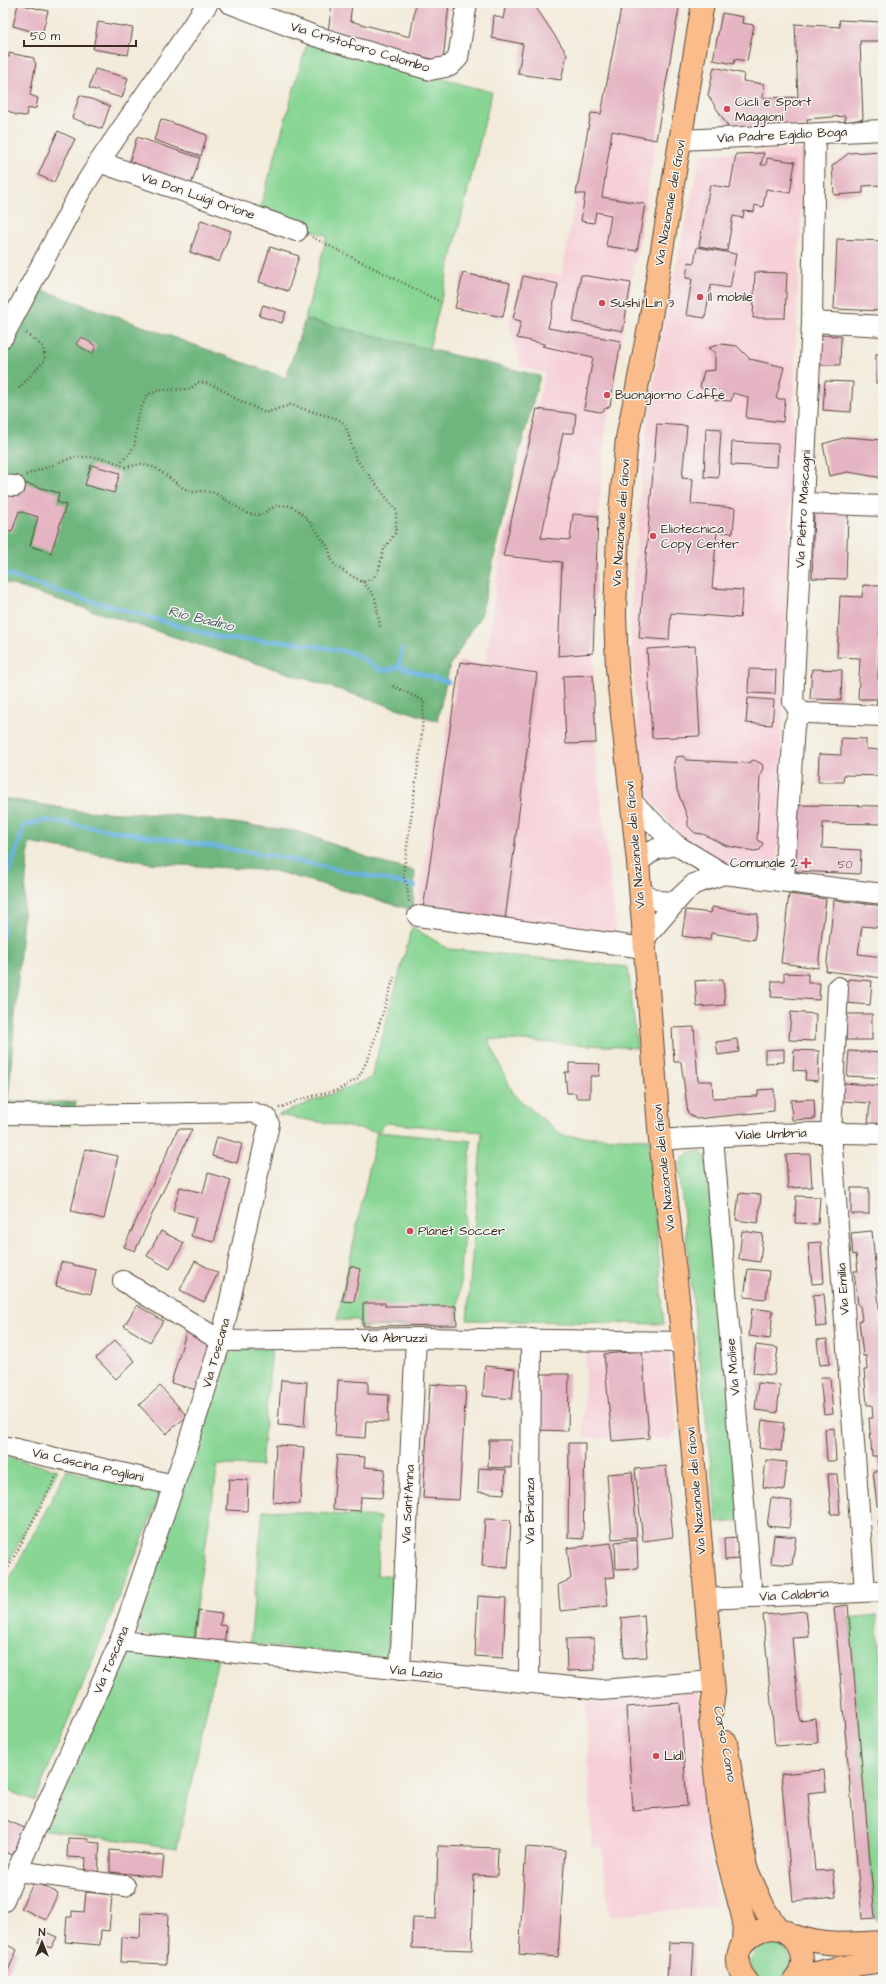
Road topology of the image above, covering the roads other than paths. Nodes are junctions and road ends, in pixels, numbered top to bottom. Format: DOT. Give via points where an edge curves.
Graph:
graph roads {
  1 [pos="208,3"];
  2 [pos="229,3"];
  3 [pos="467,3"];
  4 [pos="703,3"];
  5 [pos="883,130"];
  6 [pos="815,134"];
  7 [pos="681,140"];
  8 [pos="99,162"];
  9 [pos="297,231"];
  10 [pos="812,322"];
  11 [pos="883,326"];
  12 [pos="3,337"];
  13 [pos="804,502"];
  14 [pos="883,506"];
  15 [pos="800,710"];
  16 [pos="883,716"];
  17 [pos="632,802"];
  18 [pos="676,845"];
  19 [pos="638,862"];
  20 [pos="724,874"];
  21 [pos="784,880"];
  22 [pos="640,891"];
  23 [pos="883,894"];
  24 [pos="676,902"];
  25 [pos="418,916"];
  26 [pos="644,944"];
  27 [pos="838,987"];
  28 [pos="3,1114"];
  29 [pos="831,1132"];
  30 [pos="883,1134"];
  31 [pos="713,1136"];
  32 [pos="660,1140"];
  33 [pos="123,1281"];
  34 [pos="416,1338"];
  35 [pos="531,1339"];
  36 [pos="221,1341"];
  37 [pos="683,1342"];
  38 [pos="3,1446"];
  39 [pos="174,1485"];
  40 [pos="874,1591"];
  41 [pos="752,1597"];
  42 [pos="705,1598"];
  43 [pos="120,1642"];
  44 [pos="400,1670"];
  45 [pos="529,1683"];
  46 [pos="713,1687"];
  47 [pos="17,1871"];
  48 [pos="125,1886"];
  49 [pos="3,1902"];
  50 [pos="784,1931"];
  51 [pos="883,1942"];
  52 [pos="743,1943"];
  53 [pos="883,1961"];
  54 [pos="744,1979"];
  55 [pos="795,1981"];
  1 -- 8 [label="street"];
  2 -- 3 [label="street, Via Cristoforo Colombo" via="315,36 430,70 450,66 458,58"];
  4 -- 7 [label="main road, Via Nazionale dei Giovi"];
  5 -- 6 [label="street, Via Padre Egidio Boga"];
  6 -- 7 [label="street, Via Padre Egidio Boga"];
  6 -- 10 [label="street, Via Pietro Mascagni"];
  7 -- 17 [label="main road, Via Nazionale dei Giovi" via="627,438 618,532 615,613 617,668"];
  8 -- 9 [label="street, Via Don Luigi Orione"];
  8 -- 12 [label="street" via="79,194"];
  10 -- 11 [label="street"];
  10 -- 13 [label="street, Via Pietro Mascagni"];
  13 -- 14 [label="street"];
  13 -- 15 [label="street, Via Pietro Mascagni" via="793,702"];
  15 -- 16 [label="street" via="806,713"];
  15 -- 21 [label="street" via="794,726"];
  17 -- 18 [label="street"];
  17 -- 19 [label="main road, Via Nazionale dei Giovi"];
  18 -- 19 [label="street" via="656,849"];
  18 -- 20 [label="street"];
  19 -- 22 [label="main road, Via Nazionale dei Giovi"];
  20 -- 21 [label="street"];
  20 -- 24 [label="street" via="694,884"];
  21 -- 23 [label="street"];
  22 -- 24 [label="street" via="658,901"];
  22 -- 26 [label="main road, Via Nazionale dei Giovi"];
  24 -- 26 [label="street"];
  25 -- 26 [label="street"];
  26 -- 32 [label="main road, Via Nazionale dei Giovi"];
  27 -- 29 [label="street, Via Emilia"];
  28 -- 36 [label="street, Via Toscana" via="251,1112 266,1117 269,1124"];
  29 -- 30 [label="street, Viale Umbria"];
  29 -- 31 [label="street, Viale Umbria"];
  29 -- 40 [label="street, Via Emilia"];
  31 -- 32 [label="street, Viale Umbria"];
  31 -- 41 [label="street, Via Molise"];
  32 -- 37 [label="main road, Via Nazionale dei Giovi"];
  33 -- 36 [label="street"];
  34 -- 35 [label="street, Via Abruzzi"];
  34 -- 36 [label="street, Via Abruzzi"];
  34 -- 44 [label="street, Via Sant'Anna"];
  35 -- 37 [label="street, Via Abruzzi"];
  35 -- 45 [label="street, Via Brianza"];
  36 -- 39 [label="street, Via Toscana"];
  37 -- 42 [label="main road, Via Nazionale dei Giovi"];
  38 -- 39 [label="street, Via Cascina Pogliani"];
  39 -- 43 [label="street, Via Toscana"];
  40 -- 41 [label="street, Via Calabria"];
  41 -- 42 [label="street, Via Calabria"];
  42 -- 46 [label="main road, Via Nazionale dei Giovi"];
  43 -- 44 [label="street, Via Lazio"];
  43 -- 47 [label="street, Via Toscana"];
  44 -- 45 [label="street, Via Lazio"];
  45 -- 46 [label="street, Via Lazio" via="601,1690"];
  46 -- 50 [label="main road, Corso Como" via="722,1717 746,1868 765,1910"];
  46 -- 52 [label="main road, Corso Como" via="710,1720 720,1821 744,1921"];
  47 -- 48 [label="street"];
  47 -- 49 [label="street, Via Toscana"];
  50 -- 51 [label="main road" via="805,1940 832,1945"];
  50 -- 52 [label="main road" via="768,1928 758,1930"];
  50 -- 55 [label="main road, Corso Como" via="798,1944 802,1956 801,1969"];
  52 -- 54 [label="main road, Corso Como" via="738,1959"];
  53 -- 55 [label="main road" via="834,1968"];
}
